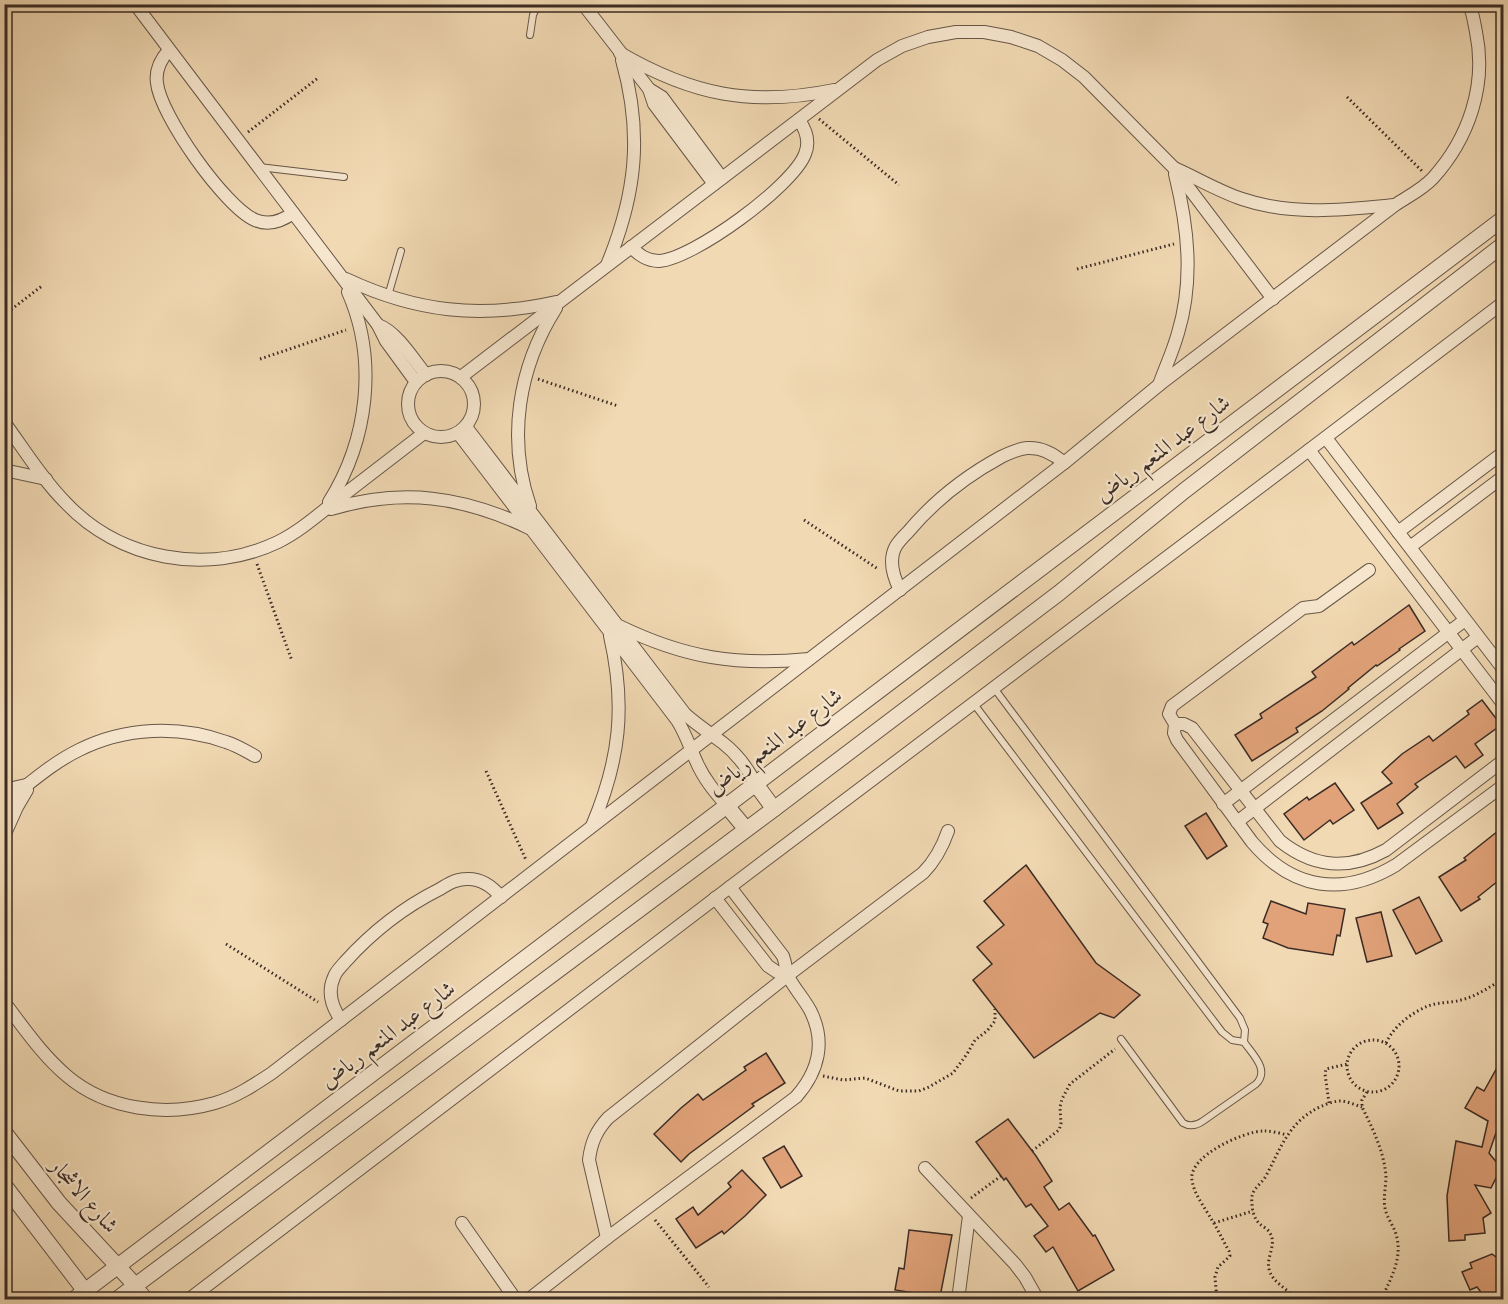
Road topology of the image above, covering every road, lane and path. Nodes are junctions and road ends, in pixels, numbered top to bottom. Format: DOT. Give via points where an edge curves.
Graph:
graph roads {
  1 [pos="135,4"];
  2 [pos="538,4"];
  3 [pos="1469,4"];
  4 [pos="587,8"];
  5 [pos="530,35"];
  6 [pos="169,50"];
  7 [pos="620,53"];
  8 [pos="318,78"];
  9 [pos="839,89"];
  10 [pos="1347,97"];
  11 [pos="810,111"];
  12 [pos="799,120"];
  13 [pos="238,140"];
  14 [pos="259,167"];
  15 [pos="1173,167"];
  16 [pos="344,177"];
  17 [pos="1431,180"];
  18 [pos="718,181"];
  19 [pos="899,185"];
  20 [pos="1395,205"];
  21 [pos="293,213"];
  22 [pos="1503,218"];
  23 [pos="1188,240"];
  24 [pos="1503,244"];
  25 [pos="631,247"];
  26 [pos="401,251"];
  27 [pos="607,266"];
  28 [pos="1077,269"];
  29 [pos="342,277"];
  30 [pos="42,286"];
  31 [pos="388,296"];
  32 [pos="1273,299"];
  33 [pos="559,302"];
  34 [pos="1503,302"];
  35 [pos="4,315"];
  36 [pos="360,325"];
  37 [pos="260,359"];
  38 [pos="525,374"];
  39 [pos="461,377"];
  40 [pos="421,378"];
  41 [pos="1159,386"];
  42 [pos="618,406"];
  43 [pos="4,422"];
  44 [pos="462,430"];
  45 [pos="424,433"];
  46 [pos="1326,438"];
  47 [pos="1309,450"];
  48 [pos="1503,452"];
  49 [pos="1064,463"];
  50 [pos="4,470"];
  51 [pos="1503,476"];
  52 [pos="46,479"];
  53 [pos="324,511"];
  54 [pos="533,516"];
  55 [pos="804,520"];
  56 [pos="532,530"];
  57 [pos="1398,532"];
  58 [pos="1410,547"];
  59 [pos="252,552"];
  60 [pos="1369,570"];
  61 [pos="572,574"];
  62 [pos="897,585"];
  63 [pos="1465,620"];
  64 [pos="613,629"];
  65 [pos="1448,632"];
  66 [pos="1478,637"];
  67 [pos="1461,650"];
  68 [pos="810,659"];
  69 [pos="292,661"];
  70 [pos="1503,670"];
  71 [pos="994,688"];
  72 [pos="974,703"];
  73 [pos="1503,705"];
  74 [pos="1175,724"];
  75 [pos="711,735"];
  76 [pos="692,750"];
  77 [pos="255,756"];
  78 [pos="1503,760"];
  79 [pos="486,771"];
  80 [pos="755,783"];
  81 [pos="30,784"];
  82 [pos="1503,785"];
  83 [pos="4,790"];
  84 [pos="1240,791"];
  85 [pos="4,803"];
  86 [pos="1223,804"];
  87 [pos="726,805"];
  88 [pos="1254,808"];
  89 [pos="774,809"];
  90 [pos="1237,822"];
  91 [pos="592,826"];
  92 [pos="746,829"];
  93 [pos="948,831"];
  94 [pos="4,836"];
  95 [pos="532,873"];
  96 [pos="730,887"];
  97 [pos="501,897"];
  98 [pos="715,898"];
  99 [pos="225,945"];
  100 [pos="787,976"];
  101 [pos="1503,978"];
  102 [pos="4,1002"];
  103 [pos="995,1009"];
  104 [pos="338,1017"];
  105 [pos="1122,1040"];
  106 [pos="1244,1042"];
  107 [pos="1386,1043"];
  108 [pos="1347,1064"];
  109 [pos="812,1074"];
  110 [pos="1367,1092"];
  111 [pos="1329,1103"];
  112 [pos="1362,1107"];
  113 [pos="4,1132"];
  114 [pos="1287,1135"];
  115 [pos="1032,1151"];
  116 [pos="925,1168"];
  117 [pos="1001,1176"];
  118 [pos="4,1185"];
  119 [pos="646,1209"];
  120 [pos="965,1211"];
  121 [pos="1254,1211"];
  122 [pos="462,1223"];
  123 [pos="1214,1223"];
  124 [pos="607,1238"];
  125 [pos="117,1266"];
  126 [pos="709,1287"];
  127 [pos="126,1294"];
  128 [pos="83,1296"];
  129 [pos="148,1299"];
  130 [pos="188,1299"];
  131 [pos="516,1299"];
  132 [pos="528,1299"];
  133 [pos="958,1299"];
  134 [pos="1038,1299"];
  135 [pos="1217,1299"];
  136 [pos="1296,1299"];
  137 [pos="1381,1299"];
  1 -- 6 [label="street"];
  2 -- 5 [label="lane" via="532,15"];
  3 -- 17 [label="street" via="1479,46 1479,83 1470,119 1454,151"];
  4 -- 7 [label="street"];
  6 -- 13 [label="street"];
  6 -- 21 [label="street" via="156,75 159,93 196,160 229,199 256,221 276,222"];
  7 -- 9 [label="street" via="671,79 726,94 783,98"];
  7 -- 18 [label="street" via="649,89 654,104"];
  7 -- 27 [label="street" via="633,106 634,160 626,214"];
  8 -- 13 [label="path"];
  9 -- 11 [label="street"];
  9 -- 15 [label="street" via="877,60 928,37 956,32 1011,37 1038,46 1084,77"];
  10 -- 17 [label="path"];
  11 -- 12 [label="street"];
  11 -- 19 [label="path"];
  12 -- 18 [label="street"];
  12 -- 25 [label="street" via="807,144 802,160 742,218 670,259 653,261"];
  13 -- 14 [label="street"];
  14 -- 16 [label="lane"];
  14 -- 21 [label="street"];
  15 -- 20 [label="street" via="1240,199 1275,208 1319,211"];
  15 -- 23 [label="street"];
  15 -- 32 [label="street"];
  17 -- 20 [label="street"];
  18 -- 25 [label="street"];
  20 -- 32 [label="street"];
  21 -- 29 [label="street"];
  22 -- 80 [label="street, شارع عبد المنعم رياض"];
  23 -- 28 [label="path"];
  23 -- 41 [label="street" via="1184,311"];
  24 -- 89 [label="street, شارع عبد المنعم رياض" via="1059,593"];
  25 -- 27 [label="street"];
  26 -- 31 [label="lane"];
  27 -- 33 [label="street"];
  29 -- 31 [label="street"];
  29 -- 36 [label="street"];
  29 -- 40 [label="street" via="378,325 394,335"];
  30 -- 35 [label="path"];
  31 -- 33 [label="street" via="436,308 486,312"];
  32 -- 41 [label="street"];
  33 -- 38 [label="street" via="541,332"];
  33 -- 39 [label="street"];
  34 -- 46 [label="street"];
  36 -- 37 [label="path"];
  36 -- 53 [label="street" via="366,380 364,408 350,462"];
  38 -- 42 [label="path"];
  38 -- 54 [label="street" via="519,402 519,451 524,489"];
  39 -- 40 [label="street" via="435,371"];
  39 -- 44 [label="street" via="468,383 475,401 471,420"];
  40 -- 45 [label="street" via="411,390 408,409 416,427"];
  41 -- 49 [label="street"];
  43 -- 52 [label="street"];
  44 -- 45 [label="street" via="437,438"];
  44 -- 54 [label="street"];
  44 -- 56 [label="street"];
  45 -- 53 [label="street"];
  46 -- 47 [label="street"];
  46 -- 57 [label="street"];
  47 -- 65 [label="street"];
  47 -- 71 [label="street"];
  48 -- 57 [label="street"];
  49 -- 62 [label="street"];
  49 -- 62 [label="street" via="1047,451 1025,448 962,481 896,545 892,563"];
  50 -- 52 [label="street"];
  51 -- 58 [label="street"];
  52 -- 59 [label="street" via="86,522 137,550 165,558 195,560 224,559"];
  53 -- 56 [label="street" via="376,499 430,498 482,508"];
  53 -- 59 [label="street" via="278,542"];
  54 -- 61 [label="street"];
  55 -- 62 [label="path"];
  56 -- 61 [label="street"];
  57 -- 58 [label="street"];
  58 -- 63 [label="street"];
  59 -- 69 [label="path"];
  60 -- 74 [label="street" via="1319,606 1302,609 1172,706 1169,714"];
  61 -- 64 [label="street"];
  62 -- 68 [label="street"];
  63 -- 65 [label="street"];
  63 -- 66 [label="street"];
  64 -- 68 [label="street" via="706,657 753,662"];
  64 -- 75 [label="street" via="685,714"];
  64 -- 76 [label="street" via="683,729"];
  64 -- 91 [label="street" via="620,716 617,745"];
  65 -- 67 [label="street"];
  65 -- 84 [label="street"];
  66 -- 67 [label="street"];
  66 -- 70 [label="street"];
  67 -- 73 [label="street"];
  67 -- 88 [label="street"];
  68 -- 75 [label="street"];
  71 -- 72 [label="street"];
  71 -- 106 [label="lane" via="1240,1018"];
  72 -- 96 [label="street"];
  72 -- 106 [label="lane" via="1222,1032 1232,1040"];
  74 -- 84 [label="street" via="1192,728"];
  74 -- 86 [label="street" via="1177,740"];
  75 -- 76 [label="street"];
  75 -- 80 [label="street" via="742,760"];
  76 -- 87 [label="street" via="702,774"];
  76 -- 91 [label="street"];
  77 -- 81 [label="street" via="228,742 198,734 138,732 107,738 79,750"];
  78 -- 88 [label="street" via="1386,850 1360,862 1331,864 1304,857 1280,841"];
  79 -- 95 [label="path"];
  80 -- 87 [label="street, شارع عبد المنعم رياض"];
  80 -- 89 [label="street"];
  81 -- 83 [label="street"];
  81 -- 85 [label="street"];
  81 -- 94 [label="street"];
  82 -- 90 [label="street" via="1396,865 1364,881 1346,884 1310,881 1277,867 1263,856"];
  84 -- 86 [label="street"];
  84 -- 88 [label="street"];
  86 -- 90 [label="street"];
  87 -- 92 [label="street"];
  87 -- 125 [label="street, شارع عبد المنعم رياض"];
  88 -- 90 [label="street"];
  89 -- 92 [label="street, شارع عبد المنعم رياض"];
  91 -- 95 [label="street"];
  92 -- 127 [label="street, شارع عبد المنعم رياض"];
  93 -- 100 [label="street" via="932,865"];
  95 -- 97 [label="street"];
  96 -- 98 [label="street"];
  96 -- 100 [label="street" via="783,956"];
  97 -- 104 [label="street"];
  97 -- 104 [label="street" via="485,882 464,879 400,912 334,975 330,994"];
  98 -- 100 [label="street" via="768,966"];
  98 -- 130 [label="street"];
  99 -- 104 [label="path"];
  100 -- 109 [label="street" via="815,1021 819,1048"];
  100 -- 124 [label="street" via="600,1127 589,1160"];
  101 -- 107 [label="path" via="1487,990 1429,1006 1405,1019"];
  102 -- 104 [label="street" via="46,1056 68,1077 95,1094 124,1105 155,1110 217,1103 246,1090"];
  103 -- 109 [label="path" via="995,1021 975,1040 954,1073 919,1091 899,1091 865,1078 843,1080"];
  105 -- 106 [label="lane" via="1183,1123 1193,1126 1259,1081 1262,1069"];
  105 -- 115 [label="path" via="1070,1084 1060,1107 1059,1130"];
  107 -- 108 [label="path" via="1364,1041 1352,1050"];
  107 -- 110 [label="path" via="1399,1061 1398,1075 1389,1088"];
  108 -- 110 [label="path" via="1354,1085"];
  108 -- 111 [label="path" via="1326,1070"];
  109 -- 119 [label="street" via="796,1096"];
  110 -- 112 [label="path"];
  111 -- 112 [label="path" via="1341,1101"];
  111 -- 114 [label="path" via="1313,1110"];
  112 -- 137 [label="path" via="1383,1156 1385,1209 1398,1239 1394,1270"];
  113 -- 125 [label="street, شارع الاشجار" via="59,1203"];
  114 -- 121 [label="path" via="1252,1194"];
  114 -- 123 [label="path" via="1263,1131 1244,1135 1199,1160 1192,1172 1192,1182"];
  116 -- 120 [label="street"];
  117 -- 120 [label="path"];
  118 -- 128 [label="street"];
  119 -- 124 [label="street"];
  119 -- 126 [label="path"];
  120 -- 133 [label="street"];
  120 -- 134 [label="street" via="1020,1270"];
  121 -- 123 [label="path"];
  121 -- 136 [label="path" via="1273,1242 1268,1263 1271,1275"];
  122 -- 131 [label="street"];
  123 -- 135 [label="path" via="1230,1256 1218,1267"];
  124 -- 132 [label="street"];
  125 -- 127 [label="street, شارع الاشجار"];
  125 -- 128 [label="street, شارع عبد المنعم رياض"];
  127 -- 129 [label="street"];
}
